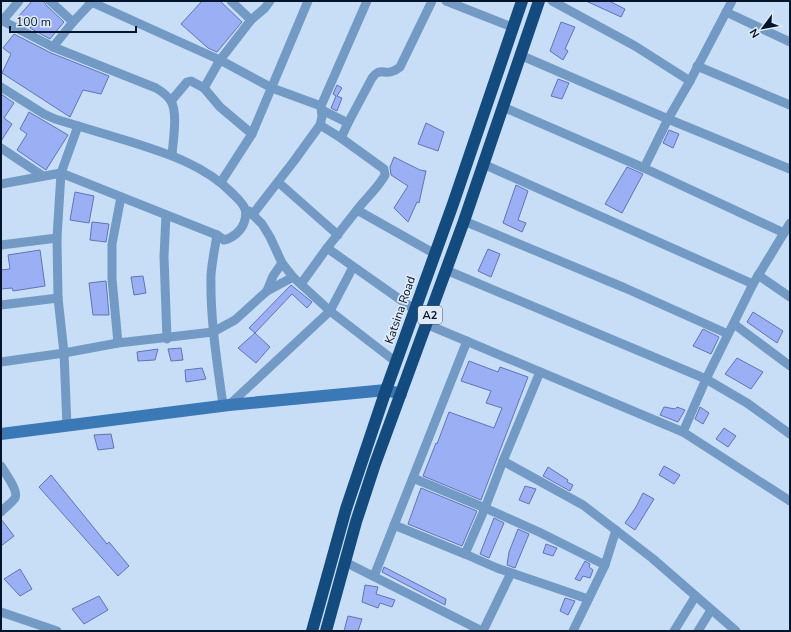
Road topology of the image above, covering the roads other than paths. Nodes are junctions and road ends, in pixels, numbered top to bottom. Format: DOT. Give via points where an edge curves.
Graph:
graph roads {
  1 [pos="19,1"];
  2 [pos="50,1"];
  3 [pos="231,1"];
  4 [pos="270,1"];
  5 [pos="308,1"];
  6 [pos="367,1"];
  7 [pos="432,1"];
  8 [pos="446,1"];
  9 [pos="522,1"];
  10 [pos="539,1"];
  11 [pos="552,1"];
  12 [pos="732,1"];
  13 [pos="90,2"];
  14 [pos="726,12"];
  15 [pos="2,20"];
  16 [pos="251,20"];
  17 [pos="72,22"];
  18 [pos="512,28"];
  19 [pos="790,42"];
  20 [pos="53,47"];
  21 [pos="520,55"];
  22 [pos="220,60"];
  23 [pos="697,66"];
  24 [pos="690,80"];
  25 [pos="1,86"];
  26 [pos="204,88"];
  27 [pos="272,88"];
  28 [pos="171,101"];
  29 [pos="790,105"];
  30 [pos="503,107"];
  31 [pos="322,108"];
  32 [pos="668,119"];
  33 [pos="348,123"];
  34 [pos="320,125"];
  35 [pos="78,126"];
  36 [pos="252,134"];
  37 [pos="341,138"];
  38 [pos="1,148"];
  39 [pos="172,155"];
  40 [pos="483,164"];
  41 [pos="644,168"];
  42 [pos="790,169"];
  43 [pos="61,173"];
  44 [pos="42,176"];
  45 [pos="222,182"];
  46 [pos="278,182"];
  47 [pos="1,184"];
  48 [pos="121,197"];
  49 [pos="245,208"];
  50 [pos="357,210"];
  51 [pos="253,214"];
  52 [pos="166,215"];
  53 [pos="464,221"];
  54 [pos="790,223"];
  55 [pos="784,233"];
  56 [pos="217,235"];
  57 [pos="338,235"];
  58 [pos="57,238"];
  59 [pos="1,245"];
  60 [pos="326,248"];
  61 [pos="435,254"];
  62 [pos="282,263"];
  63 [pos="353,267"];
  64 [pos="446,270"];
  65 [pos="758,275"];
  66 [pos="293,277"];
  67 [pos="301,284"];
  68 [pos="753,284"];
  69 [pos="267,291"];
  70 [pos="58,298"];
  71 [pos="790,298"];
  72 [pos="1,305"];
  73 [pos="415,310"];
  74 [pos="330,311"];
  75 [pos="426,324"];
  76 [pos="734,324"];
  77 [pos="214,332"];
  78 [pos="728,334"];
  79 [pos="167,338"];
  80 [pos="467,341"];
  81 [pos="118,343"];
  82 [pos="64,353"];
  83 [pos="1,362"];
  84 [pos="396,362"];
  85 [pos="790,366"];
  86 [pos="540,372"];
  87 [pos="706,379"];
  88 [pos="386,390"];
  89 [pos="400,394"];
  90 [pos="226,405"];
  91 [pos="67,426"];
  92 [pos="683,432"];
  93 [pos="1,434"];
  94 [pos="790,434"];
  95 [pos="503,461"];
  96 [pos="1,466"];
  97 [pos="413,478"];
  98 [pos="790,501"];
  99 [pos="485,508"];
  100 [pos="1,512"];
  101 [pos="394,525"];
  102 [pos="616,530"];
  103 [pos="465,554"];
  104 [pos="345,562"];
  105 [pos="605,565"];
  106 [pos="510,573"];
  107 [pos="374,576"];
  108 [pos="695,596"];
  109 [pos="588,599"];
  110 [pos="712,610"];
  111 [pos="1,612"];
  112 [pos="54,630"];
  113 [pos="312,631"];
  114 [pos="326,631"];
  115 [pos="482,631"];
  116 [pos="573,631"];
  117 [pos="674,631"];
  118 [pos="698,631"];
  119 [pos="735,631"];
  1 -- 15 [label="street"];
  2 -- 17 [label="street"];
  3 -- 16 [label="street"];
  4 -- 16 [label="street"];
  5 -- 27 [label="street"];
  6 -- 31 [label="street"];
  7 -- 33 [label="street" via="400,67 388,73 376,73"];
  8 -- 18 [label="street"];
  9 -- 18 [label="highway, Katsina Road / A2"];
  10 -- 21 [label="highway, A2"];
  11 -- 24 [label="street" via="635,46"];
  12 -- 14 [label="street"];
  13 -- 17 [label="street"];
  13 -- 22 [label="street"];
  14 -- 19 [label="street"];
  14 -- 23 [label="street"];
  15 -- 20 [label="street"];
  16 -- 22 [label="street"];
  17 -- 20 [label="street"];
  18 -- 61 [label="highway, Katsina Road / A2"];
  20 -- 28 [label="street" via="156,88"];
  21 -- 30 [label="highway, A2"];
  21 -- 32 [label="street"];
  22 -- 26 [label="street"];
  22 -- 27 [label="street"];
  23 -- 24 [label="street"];
  23 -- 29 [label="street"];
  24 -- 32 [label="street"];
  25 -- 35 [label="street" via="44,114"];
  26 -- 28 [label="street" via="191,81 187,82"];
  26 -- 36 [label="street" via="220,107"];
  27 -- 31 [label="street"];
  27 -- 36 [label="street"];
  28 -- 39 [label="street" via="174,117"];
  30 -- 40 [label="highway, A2"];
  30 -- 41 [label="street"];
  31 -- 33 [label="street"];
  31 -- 34 [label="street"];
  32 -- 41 [label="street"];
  32 -- 42 [label="street"];
  33 -- 37 [label="street"];
  34 -- 37 [label="street"];
  34 -- 46 [label="street"];
  35 -- 39 [label="street"];
  35 -- 43 [label="street"];
  36 -- 45 [label="street"];
  37 -- 50 [label="street" via="384,169 385,175"];
  38 -- 44 [label="street"];
  39 -- 45 [label="street"];
  40 -- 53 [label="highway, A2"];
  40 -- 68 [label="street"];
  41 -- 55 [label="street"];
  43 -- 44 [label="street"];
  43 -- 48 [label="street"];
  43 -- 58 [label="street"];
  44 -- 47 [label="street"];
  45 -- 49 [label="street"];
  46 -- 51 [label="street"];
  46 -- 57 [label="street"];
  48 -- 52 [label="street"];
  48 -- 81 [label="street" via="112,244 112,279"];
  49 -- 51 [label="street"];
  49 -- 56 [label="street" via="245,221 235,235 224,240"];
  50 -- 57 [label="street"];
  50 -- 61 [label="street"];
  51 -- 62 [label="street" via="270,237"];
  52 -- 56 [label="street"];
  52 -- 79 [label="street" via="164,257"];
  53 -- 64 [label="highway, A2"];
  53 -- 78 [label="street"];
  54 -- 55 [label="street"];
  55 -- 65 [label="street"];
  56 -- 77 [label="street" via="211,297"];
  57 -- 60 [label="street"];
  58 -- 59 [label="street"];
  58 -- 70 [label="street"];
  60 -- 63 [label="street"];
  60 -- 67 [label="street"];
  61 -- 73 [label="highway, Katsina Road / A2"];
  62 -- 66 [label="street"];
  62 -- 69 [label="street"];
  63 -- 73 [label="street"];
  63 -- 74 [label="street"];
  64 -- 75 [label="highway, A2"];
  64 -- 87 [label="street"];
  65 -- 68 [label="street"];
  65 -- 71 [label="street"];
  66 -- 67 [label="street"];
  66 -- 69 [label="street"];
  67 -- 74 [label="street"];
  68 -- 76 [label="street"];
  69 -- 77 [label="street" via="235,320"];
  70 -- 72 [label="street"];
  70 -- 82 [label="street"];
  73 -- 84 [label="highway, Katsina Road / A2"];
  74 -- 84 [label="street"];
  74 -- 90 [label="street"];
  75 -- 80 [label="street"];
  75 -- 89 [label="highway, A2"];
  76 -- 78 [label="street"];
  76 -- 85 [label="street"];
  77 -- 79 [label="street"];
  77 -- 90 [label="street"];
  78 -- 87 [label="street"];
  79 -- 81 [label="street"];
  80 -- 86 [label="street"];
  80 -- 97 [label="street"];
  81 -- 82 [label="street"];
  82 -- 83 [label="street"];
  82 -- 91 [label="street"];
  84 -- 88 [label="highway, Katsina Road / A2"];
  86 -- 92 [label="street"];
  86 -- 95 [label="street"];
  87 -- 92 [label="street"];
  87 -- 94 [label="street"];
  88 -- 89 [label="main road"];
  88 -- 90 [label="main road"];
  88 -- 113 [label="highway, Katsina Road / A2" via="346,509"];
  89 -- 104 [label="highway, A2"];
  90 -- 91 [label="main road"];
  91 -- 93 [label="main road"];
  92 -- 98 [label="street"];
  95 -- 99 [label="street"];
  95 -- 102 [label="street" via="574,499"];
  96 -- 100 [label="street" via="14,486 16,494"];
  97 -- 99 [label="street"];
  97 -- 101 [label="street"];
  99 -- 103 [label="street"];
  99 -- 105 [label="street"];
  101 -- 103 [label="street"];
  101 -- 107 [label="street"];
  102 -- 105 [label="street"];
  102 -- 108 [label="street"];
  103 -- 106 [label="street"];
  104 -- 107 [label="street"];
  104 -- 114 [label="highway, A2"];
  105 -- 109 [label="street"];
  106 -- 109 [label="street"];
  106 -- 115 [label="street"];
  107 -- 115 [label="street"];
  108 -- 110 [label="street"];
  108 -- 117 [label="street"];
  109 -- 116 [label="street"];
  110 -- 118 [label="street"];
  110 -- 119 [label="street"];
  111 -- 112 [label="street"];
}
